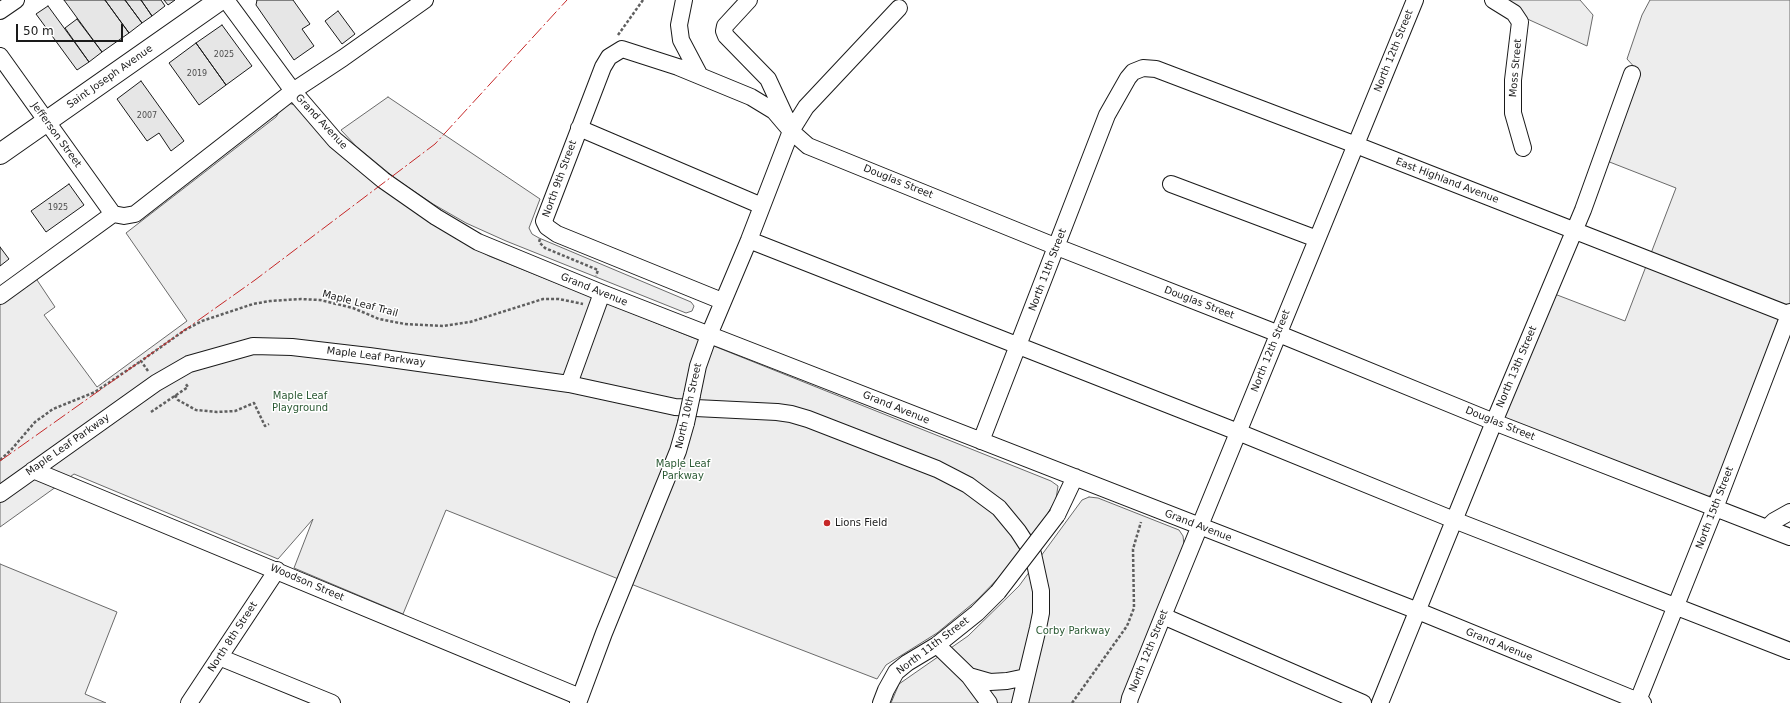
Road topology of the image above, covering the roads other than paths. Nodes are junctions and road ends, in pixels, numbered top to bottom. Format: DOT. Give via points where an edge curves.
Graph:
graph roads {
  1 [pos="16,0"];
  2 [pos="220,0"];
  3 [pos="226,0"];
  4 [pos="425,0"];
  5 [pos="684,0"];
  6 [pos="749,0"];
  7 [pos="1415,0"];
  8 [pos="1493,0"];
  9 [pos="899,8"];
  10 [pos="0,11"];
  11 [pos="622,49"];
  12 [pos="0,56"];
  13 [pos="1632,74"];
  14 [pos="700,76"];
  15 [pos="293,92"];
  16 [pos="1116,99"];
  17 [pos="46,121"];
  18 [pos="579,128"];
  19 [pos="791,131"];
  20 [pos="1356,145"];
  21 [pos="1523,148"];
  22 [pos="0,154"];
  23 [pos="1171,184"];
  24 [pos="762,206"];
  25 [pos="113,214"];
  26 [pos="1574,231"];
  27 [pos="749,240"];
  28 [pos="1317,240"];
  29 [pos="1057,247"];
  30 [pos="602,294"];
  31 [pos="0,296"];
  32 [pos="722,302"];
  33 [pos="1790,314"];
  34 [pos="1279,334"];
  35 [pos="709,335"];
  36 [pos="1018,345"];
  37 [pos="569,384"];
  38 [pos="1494,422"];
  39 [pos="1238,432"];
  40 [pos="981,441"];
  41 [pos="33,470"];
  42 [pos="1074,477"];
  43 [pos="0,494"];
  44 [pos="1715,508"];
  45 [pos="1790,512"];
  46 [pos="1454,520"];
  47 [pos="1200,526"];
  48 [pos="1767,528"];
  49 [pos="1790,538"];
  50 [pos="277,570"];
  51 [pos="1676,606"];
  52 [pos="1418,611"];
  53 [pos="1163,616"];
  54 [pos="937,645"];
  55 [pos="1790,651"];
  56 [pos="219,657"];
  57 [pos="969,676"];
  58 [pos="1026,677"];
  59 [pos="579,700"];
  60 [pos="1639,702"];
  61 [pos="189,703"];
  62 [pos="332,703"];
  63 [pos="881,703"];
  64 [pos="989,703"];
  65 [pos="1020,703"];
  66 [pos="1129,703"];
  67 [pos="1363,703"];
  68 [pos="1380,703"];
  1 -- 10 [label="street"];
  2 -- 17 [label="main road, Saint Joseph Avenue"];
  3 -- 15 [label="street, Grand Avenue"];
  4 -- 15 [label="street"];
  5 -- 14 [label="street" via="679,25 680,40"];
  6 -- 19 [label="street" via="724,31 768,79 784,110"];
  7 -- 20 [label="street, North 12th Street"];
  8 -- 21 [label="street, Moss Street" via="1514,13 1520,22 1513,80 1513,113"];
  9 -- 19 [label="street, North 10th Street" via="806,107"];
  11 -- 14 [label="street, Douglas Street"];
  11 -- 18 [label="street, North 9th Street" via="609,57 603,67"];
  12 -- 17 [label="street, Jefferson Street"];
  13 -- 26 [label="street, North 13th Street"];
  14 -- 19 [label="street, Douglas Street" via="751,97 774,110"];
  15 -- 25 [label="street" via="135,214"];
  15 -- 30 [label="street, Grand Avenue" via="335,140 361,163 436,217 478,242"];
  16 -- 20 [label="street, East Highland Avenue" via="1133,72 1143,68 1156,69"];
  16 -- 29 [label="street, North 11th Street" via="1107,115"];
  17 -- 22 [label="main road, Saint Joseph Avenue"];
  17 -- 25 [label="street, Jefferson Street"];
  18 -- 24 [label="street"];
  18 -- 32 [label="street, North 9th Street" via="544,222 547,227 557,234"];
  19 -- 24 [label="street, North 10th Street"];
  19 -- 29 [label="street, Douglas Street" via="808,146"];
  20 -- 26 [label="street, East Highland Avenue"];
  20 -- 28 [label="street, North 12th Street"];
  23 -- 28 [label="street"];
  24 -- 27 [label="street, North 10th Street"];
  25 -- 31 [label="street"];
  26 -- 33 [label="street, East Highland Avenue"];
  26 -- 38 [label="street, North 13th Street"];
  27 -- 32 [label="street, North 10th Street"];
  27 -- 36 [label="street"];
  28 -- 34 [label="street, North 12th Street"];
  29 -- 34 [label="street, Douglas Street"];
  29 -- 36 [label="street, North 11th Street"];
  30 -- 35 [label="street, Grand Avenue"];
  30 -- 37 [label="street"];
  32 -- 35 [label="street, North 10th Street"];
  33 -- 44 [label="street, North 15th Street"];
  34 -- 38 [label="street, Douglas Street"];
  34 -- 39 [label="street, North 12th Street"];
  35 -- 40 [label="street, Grand Avenue"];
  35 -- 59 [label="street, North 10th Street, bridge" via="698,366 678,451"];
  36 -- 39 [label="street"];
  36 -- 40 [label="street, North 11th Street"];
  37 -- 41 [label="street, Maple Leaf Parkway" via="369,356 292,347 253,346 189,364 177,370"];
  37 -- 58 [label="street, Maple Leaf Parkway" via="675,407 777,412 808,419 937,469 968,485 999,508 1033,554 1042,591 1041,613"];
  38 -- 44 [label="street, Douglas Street"];
  38 -- 46 [label="street, North 13th Street"];
  39 -- 46 [label="street"];
  39 -- 47 [label="street, North 12th Street"];
  40 -- 42 [label="street, Grand Avenue"];
  41 -- 43 [label="street, Maple Leaf Parkway"];
  41 -- 50 [label="street, Woodson Street"];
  42 -- 47 [label="street, Grand Avenue"];
  42 -- 54 [label="street, North 11th Street, bridge" via="1057,515 998,592 977,613"];
  44 -- 48 [label="street, Douglas Street"];
  44 -- 51 [label="street, North 15th Street"];
  45 -- 48 [label="street"];
  46 -- 51 [label="street"];
  46 -- 52 [label="street, North 13th Street"];
  47 -- 52 [label="street, Grand Avenue"];
  47 -- 53 [label="street, North 12th Street"];
  48 -- 49 [label="street, Douglas Street"];
  50 -- 56 [label="street, North 8th Street"];
  50 -- 59 [label="street, Woodson Street"];
  51 -- 55 [label="street"];
  51 -- 60 [label="street, North 15th Street"];
  52 -- 60 [label="street, Grand Avenue"];
  52 -- 68 [label="street, North 13th Street"];
  53 -- 66 [label="street, North 12th Street"];
  53 -- 67 [label="street"];
  54 -- 57 [label="street"];
  54 -- 63 [label="street, North 11th Street" via="896,672"];
  56 -- 61 [label="street, North 8th Street"];
  56 -- 62 [label="street"];
  57 -- 58 [label="street" via="990,682"];
  57 -- 64 [label="street"];
  58 -- 65 [label="street"];
}
